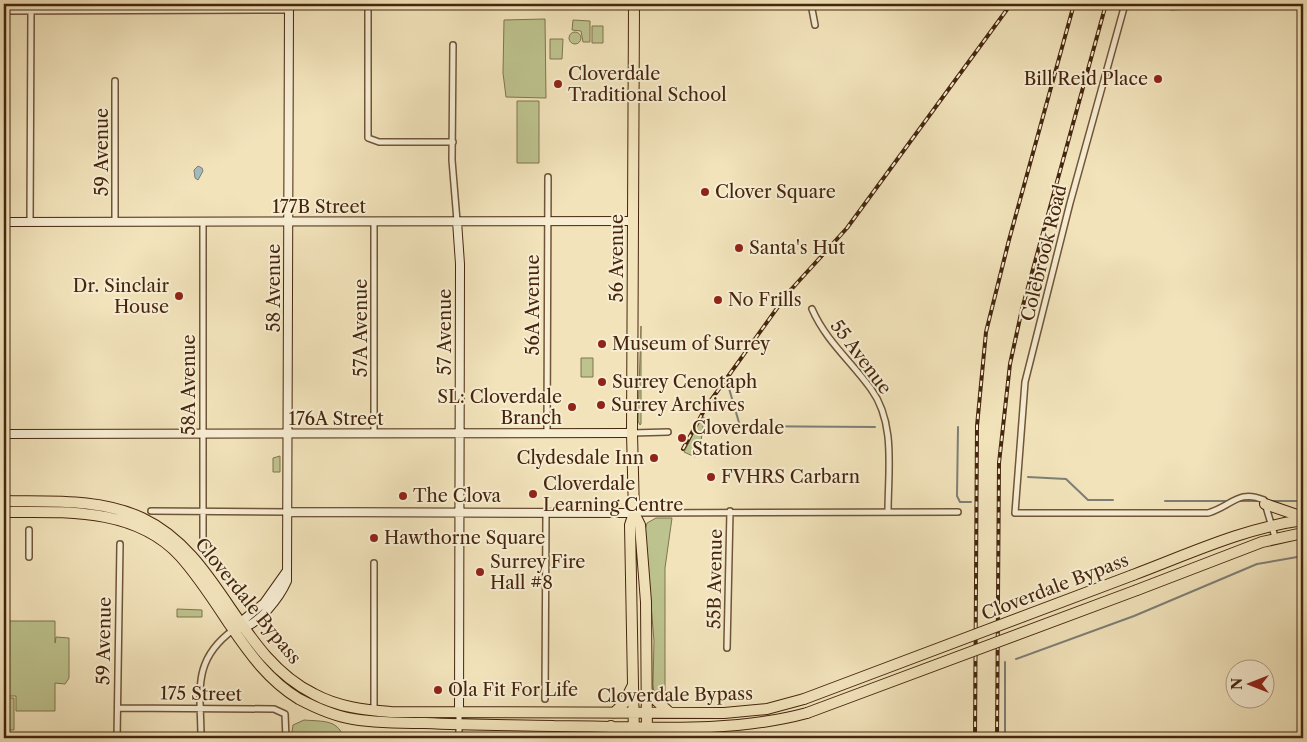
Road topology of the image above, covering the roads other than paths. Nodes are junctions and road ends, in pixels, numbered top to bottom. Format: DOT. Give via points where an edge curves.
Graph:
graph roads {
  1 [pos="368,4"];
  2 [pos="634,4"];
  3 [pos="811,4"];
  4 [pos="1125,4"];
  5 [pos="289,7"];
  6 [pos="4,11"];
  7 [pos="31,11"];
  8 [pos="815,25"];
  9 [pos="453,46"];
  10 [pos="115,81"];
  11 [pos="453,142"];
  12 [pos="548,177"];
  13 [pos="374,221"];
  14 [pos="457,221"];
  15 [pos="546,221"];
  16 [pos="634,221"];
  17 [pos="4,222"];
  18 [pos="30,222"];
  19 [pos="115,222"];
  20 [pos="203,222"];
  21 [pos="289,222"];
  22 [pos="812,309"];
  23 [pos="668,432"];
  24 [pos="460,433"];
  25 [pos="547,433"];
  26 [pos="632,433"];
  27 [pos="4,434"];
  28 [pos="203,434"];
  29 [pos="288,434"];
  30 [pos="374,434"];
  31 [pos="4,501"];
  32 [pos="1266,504"];
  33 [pos="151,511"];
  34 [pos="730,511"];
  35 [pos="4,512"];
  36 [pos="203,512"];
  37 [pos="288,512"];
  38 [pos="460,512"];
  39 [pos="546,512"];
  40 [pos="888,512"];
  41 [pos="958,512"];
  42 [pos="634,513"];
  43 [pos="1303,518"];
  44 [pos="1271,524"];
  45 [pos="29,530"];
  46 [pos="1303,533"];
  47 [pos="1275,537"];
  48 [pos="120,544"];
  49 [pos="203,548"];
  50 [pos="29,557"];
  51 [pos="374,563"];
  52 [pos="243,624"];
  53 [pos="233,630"];
  54 [pos="727,648"];
  55 [pos="634,683"];
  56 [pos="647,692"];
  57 [pos="545,700"];
  58 [pos="118,708"];
  59 [pos="201,709"];
  60 [pos="374,711"];
  61 [pos="459,712"];
  62 [pos="614,713"];
  63 [pos="634,713"];
  64 [pos="647,713"];
  65 [pos="670,713"];
  66 [pos="459,724"];
  67 [pos="611,726"];
  68 [pos="634,727"];
  69 [pos="647,727"];
  70 [pos="669,728"];
  71 [pos="118,738"];
  72 [pos="201,738"];
  73 [pos="286,738"];
  74 [pos="459,738"];
  75 [pos="625,738"];
  76 [pos="634,738"];
  77 [pos="647,738"];
  78 [pos="657,738"];
  1 -- 11 [label="street" via="366,130 369,140"];
  2 -- 16 [label="highway, 56 Avenue"];
  3 -- 8 [label="street"];
  4 -- 32 [label="street, Colebrook Road" via="1025,382 1015,513 1208,514 1251,494"];
  5 -- 7 [label="street"];
  5 -- 21 [label="street, 58 Avenue"];
  6 -- 7 [label="street"];
  7 -- 18 [label="street"];
  9 -- 11 [label="street, 57 Avenue"];
  10 -- 19 [label="street, 59 Avenue"];
  11 -- 14 [label="street, 57 Avenue"];
  12 -- 15 [label="street, 56A Avenue"];
  13 -- 14 [label="street, 177B Street"];
  13 -- 21 [label="street, 177B Street"];
  13 -- 30 [label="street, 57A Avenue"];
  14 -- 15 [label="street, 177B Street"];
  14 -- 24 [label="street, 57 Avenue"];
  15 -- 16 [label="street, 177B Street"];
  15 -- 25 [label="street, 56A Avenue"];
  16 -- 26 [label="highway, 56 Avenue"];
  17 -- 18 [label="street, 177B Street"];
  18 -- 19 [label="street, 177B Street"];
  19 -- 20 [label="street, 177B Street"];
  20 -- 21 [label="street, 177B Street"];
  20 -- 28 [label="street, 58A Avenue"];
  21 -- 29 [label="street, 58 Avenue"];
  22 -- 40 [label="street, 55 Avenue" via="832,345 871,389 886,420"];
  23 -- 26 [label="street, 176A Street"];
  24 -- 25 [label="street, 176A Street"];
  24 -- 30 [label="street, 176A Street"];
  24 -- 38 [label="street, 57 Avenue"];
  25 -- 26 [label="street, 176A Street"];
  26 -- 42 [label="highway, 56 Avenue"];
  27 -- 28 [label="street, 176A Street"];
  28 -- 29 [label="street, 176A Street"];
  28 -- 36 [label="street, 58A Avenue"];
  29 -- 30 [label="street, 176A Street"];
  29 -- 37 [label="street, 58 Avenue"];
  31 -- 52 [label="highway, Cloverdale Bypass" via="100,505 126,511 151,523 170,535 199,563"];
  32 -- 43 [label="highway"];
  32 -- 44 [label="street"];
  33 -- 36 [label="street"];
  34 -- 40 [label="street"];
  34 -- 42 [label="street"];
  34 -- 54 [label="street, 55B Avenue"];
  35 -- 53 [label="highway, Cloverdale Bypass" via="81,513 134,525 163,541 179,555"];
  36 -- 37 [label="street"];
  36 -- 49 [label="street, 58A Avenue"];
  37 -- 38 [label="street"];
  37 -- 52 [label="street, 58 Avenue" via="287,581 269,609"];
  38 -- 39 [label="street"];
  38 -- 61 [label="street, 57 Avenue"];
  39 -- 42 [label="street"];
  39 -- 57 [label="street"];
  40 -- 41 [label="street"];
  42 -- 55 [label="highway, 56 Avenue" via="630,525"];
  42 -- 56 [label="highway, 56 Avenue" via="640,525 646,602"];
  43 -- 44 [label="highway, Cloverdale Bypass"];
  44 -- 47 [label="street"];
  44 -- 65 [label="highway, Cloverdale Bypass, bridge" via="804,699 748,712"];
  45 -- 50 [label="street"];
  46 -- 47 [label="highway, Cloverdale Bypass"];
  47 -- 70 [label="highway, Cloverdale Bypass, bridge" via="807,713 746,725"];
  48 -- 58 [label="street, 59 Avenue"];
  51 -- 60 [label="street"];
  52 -- 53 [label="street, 58 Avenue"];
  52 -- 60 [label="highway, Cloverdale Bypass" via="273,664 296,684 336,703"];
  53 -- 59 [label="street" via="208,654 202,671"];
  53 -- 66 [label="highway, Cloverdale Bypass" via="273,679 300,699 323,710 371,721"];
  55 -- 62 [label="highway" via="624,703"];
  55 -- 63 [label="highway, 56 Avenue"];
  56 -- 64 [label="highway, 56 Avenue"];
  56 -- 65 [label="highway"];
  58 -- 59 [label="street, 175 Street"];
  58 -- 71 [label="street, 59 Avenue"];
  59 -- 72 [label="street"];
  59 -- 73 [label="street, 175 Street" via="274,708 283,712 286,718"];
  60 -- 61 [label="highway, Cloverdale Bypass"];
  61 -- 62 [label="highway, Cloverdale Bypass"];
  61 -- 66 [label="street, 57 Avenue"];
  62 -- 63 [label="highway, Cloverdale Bypass"];
  63 -- 64 [label="highway, Cloverdale Bypass"];
  63 -- 68 [label="highway, 56 Avenue"];
  64 -- 65 [label="highway, Cloverdale Bypass"];
  64 -- 69 [label="highway, 56 Avenue"];
  66 -- 67 [label="highway, Cloverdale Bypass"];
  66 -- 74 [label="street, 57 Avenue"];
  67 -- 68 [label="highway, Cloverdale Bypass"];
  67 -- 75 [label="highway"];
  68 -- 69 [label="highway, Cloverdale Bypass"];
  68 -- 76 [label="highway, 56 Avenue"];
  69 -- 70 [label="highway, Cloverdale Bypass"];
  69 -- 77 [label="highway, 56 Avenue"];
  70 -- 78 [label="highway"];
}
